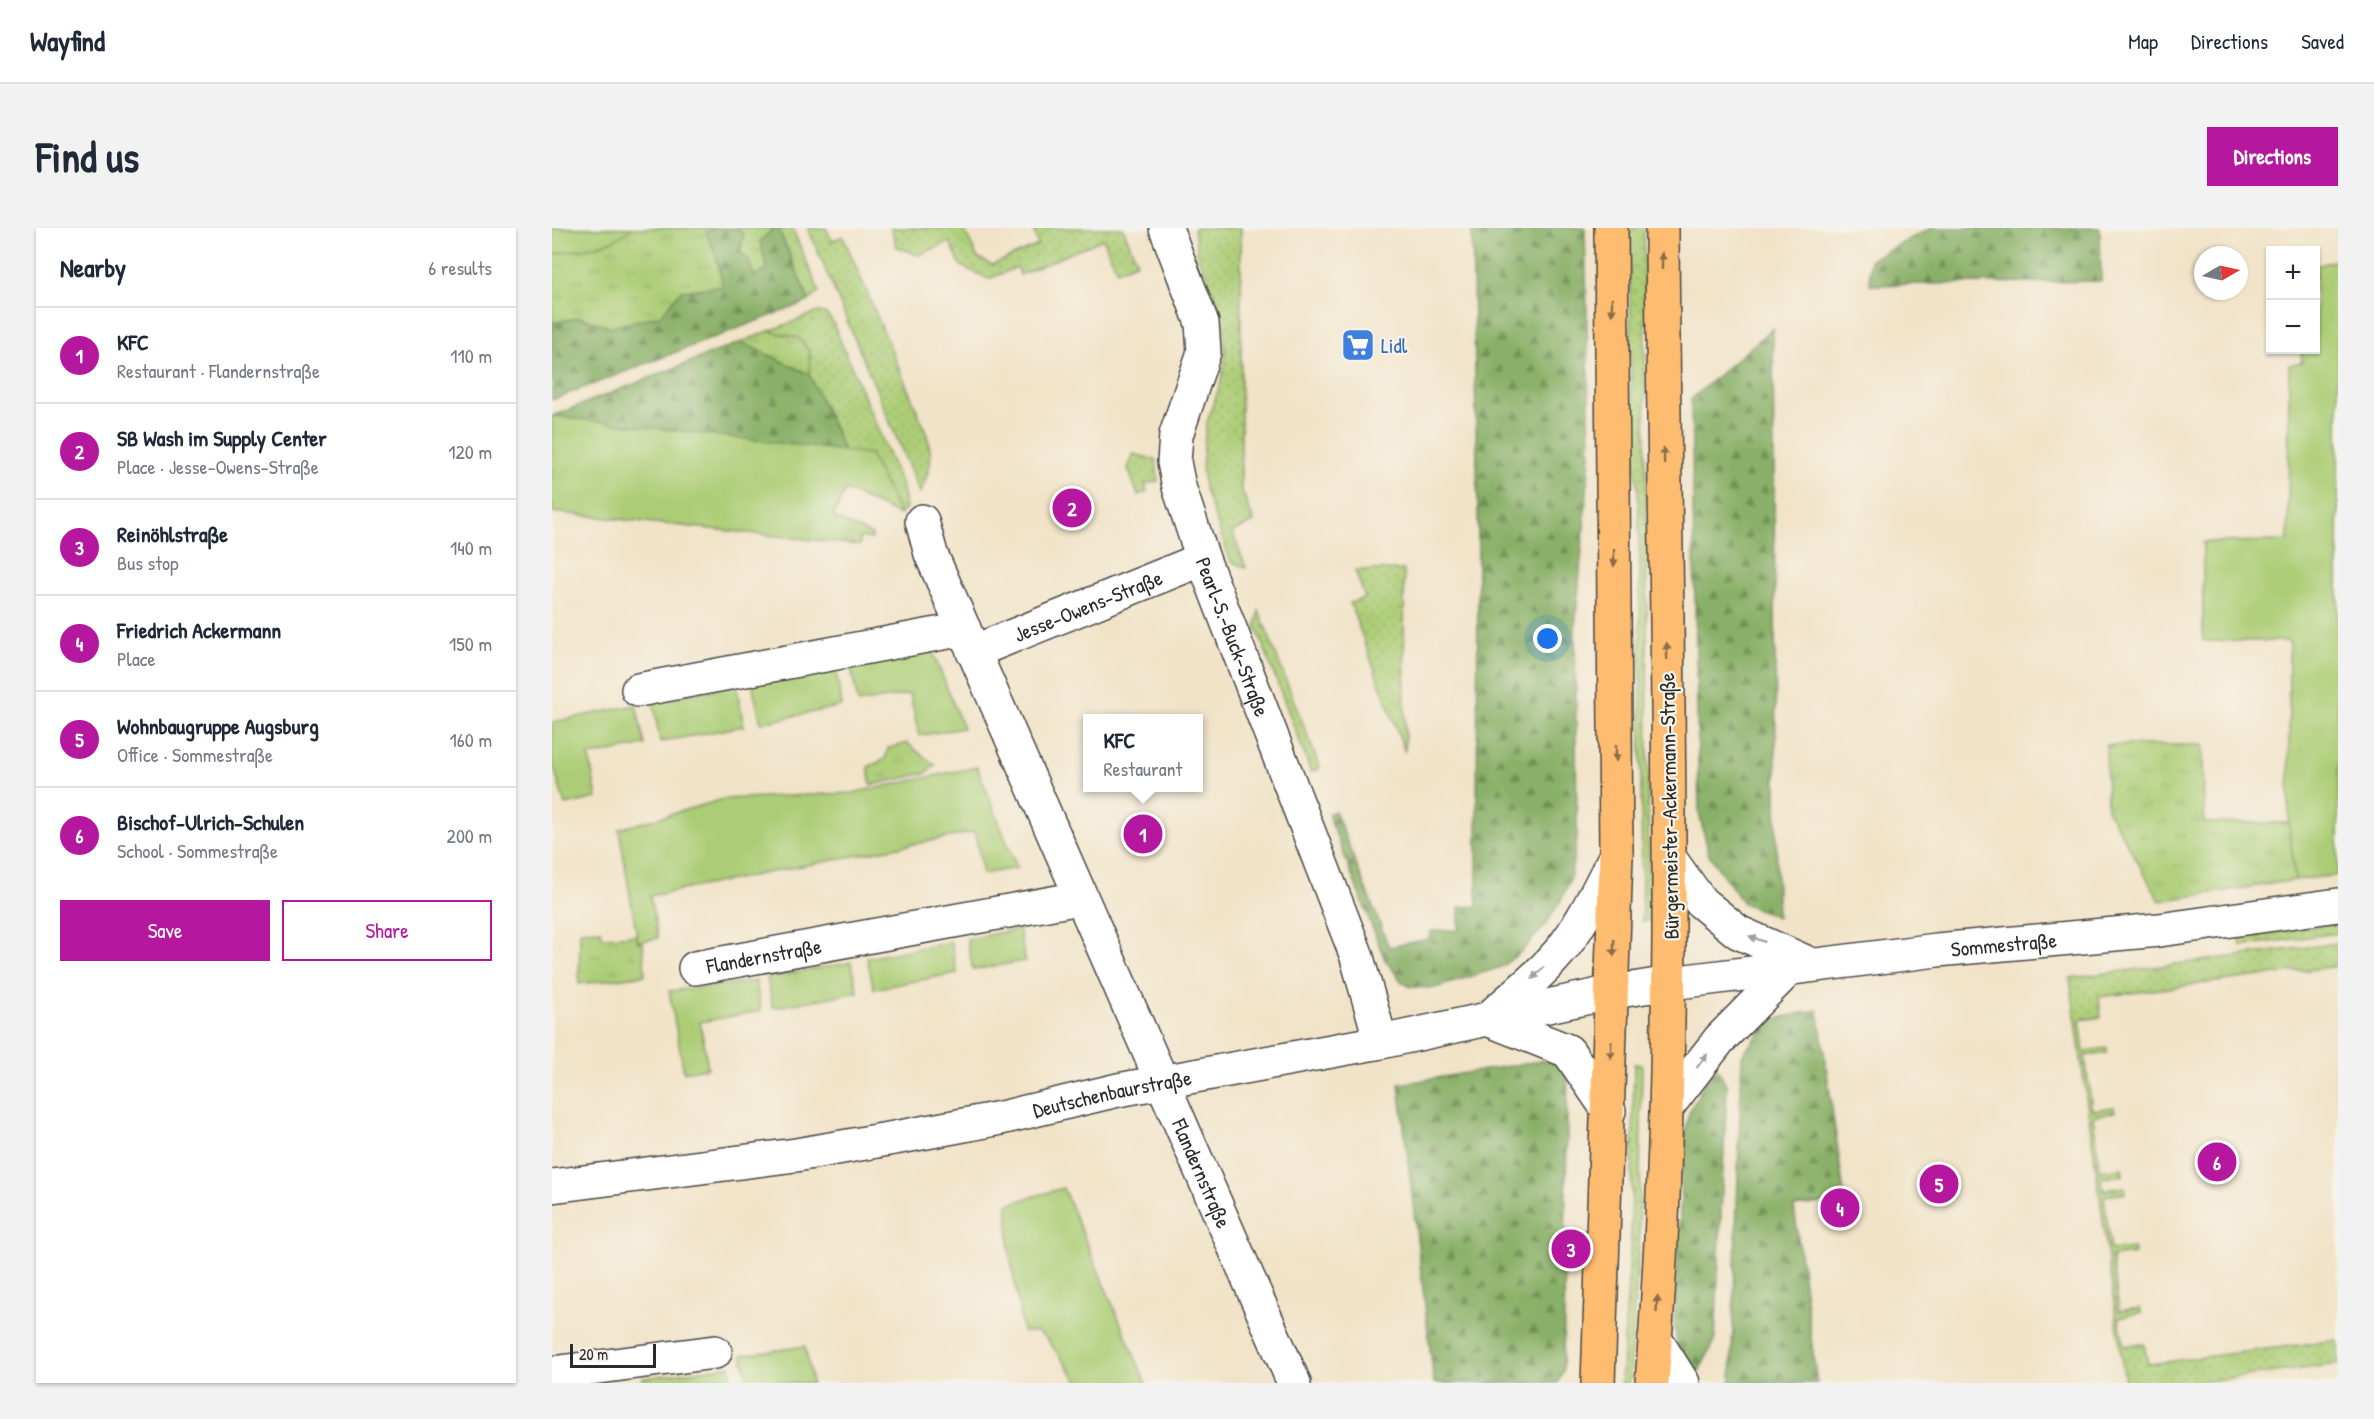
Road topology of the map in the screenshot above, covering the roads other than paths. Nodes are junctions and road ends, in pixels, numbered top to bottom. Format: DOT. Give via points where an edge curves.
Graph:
graph roads {
  1 [pos="1166,228"];
  2 [pos="1611,228"];
  3 [pos="1662,228"];
  4 [pos="922,521"];
  5 [pos="1203,559"];
  6 [pos="968,641"];
  7 [pos="638,690"];
  8 [pos="1616,855"];
  9 [pos="1670,860"];
  10 [pos="1080,898"];
  11 [pos="2338,905"];
  12 [pos="1800,965"];
  13 [pos="695,968"];
  14 [pos="1670,982"];
  15 [pos="1613,992"];
  16 [pos="1487,1019"];
  17 [pos="1381,1042"];
  18 [pos="1163,1082"];
  19 [pos="1667,1107"];
  20 [pos="1609,1111"];
  21 [pos="552,1186"];
  22 [pos="1655,1339"];
  23 [pos="715,1352"];
  24 [pos="552,1373"];
  25 [pos="1595,1376"];
  26 [pos="1294,1383"];
  27 [pos="1652,1383"];
  28 [pos="1683,1383"];
  1 -- 5 [label="street, Pearl-S.-Buck-Straße" via="1202,323 1204,352 1176,435 1174,462"];
  2 -- 8 [label="main road, one-way"];
  9 -- 3 [label="main road, Bürgermeister-Ackermann-Straße, one-way"];
  4 -- 6 [label="street, Flandernstraße" via="928,548"];
  5 -- 6 [label="street, Jesse-Owens-Straße"];
  5 -- 17 [label="street, Pearl-S.-Buck-Straße" via="1356,954"];
  6 -- 7 [label="street"];
  6 -- 10 [label="street, Flandernstraße"];
  8 -- 15 [label="main road, one-way"];
  8 -- 16 [label="street, one-way" via="1564,946"];
  12 -- 9 [label="street, one-way" via="1738,932 1701,902"];
  9 -- 14 [label="main road, Bürgermeister-Ackermann-Straße"];
  10 -- 13 [label="street, Flandernstraße"];
  10 -- 18 [label="street, Flandernstraße"];
  11 -- 12 [label="street, Sommestraße" via="2159,930"];
  12 -- 14 [label="street, Sommestraße"];
  19 -- 12 [label="street, one-way" via="1719,1040"];
  14 -- 15 [label="street, Deutschenbaurstraße"];
  14 -- 19 [label="main road, Bürgermeister-Ackermann-Straße"];
  15 -- 16 [label="street, Deutschenbaurstraße"];
  15 -- 20 [label="main road, one-way"];
  16 -- 17 [label="street, Deutschenbaurstraße"];
  16 -- 20 [label="street" via="1569,1051"];
  17 -- 18 [label="street, Deutschenbaurstraße"];
  18 -- 21 [label="street, Deutschenbaurstraße" via="1001,1118 796,1155"];
  18 -- 26 [label="street, Flandernstraße"];
  22 -- 19 [label="main road, Bürgermeister-Ackermann-Straße, one-way"];
  20 -- 25 [label="main road"];
  22 -- 27 [label="main road, Bürgermeister-Ackermann-Straße"];
  22 -- 28 [label="street"];
  23 -- 24 [label="street"];
}
